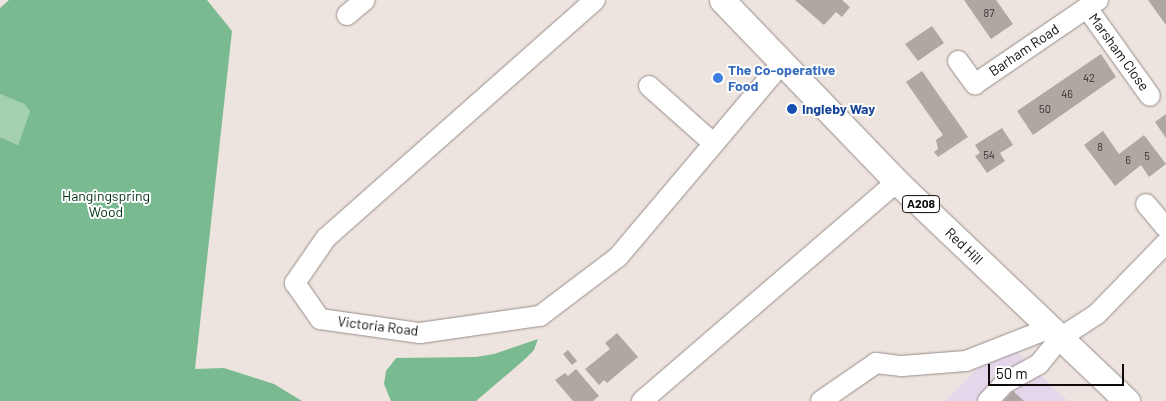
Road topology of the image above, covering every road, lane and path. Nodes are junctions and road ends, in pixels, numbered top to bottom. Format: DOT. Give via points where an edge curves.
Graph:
graph roads {
  1 [pos="365,0"];
  2 [pos="595,0"];
  3 [pos="722,0"];
  4 [pos="1092,4"];
  5 [pos="347,15"];
  6 [pos="958,61"];
  7 [pos="782,63"];
  8 [pos="649,86"];
  9 [pos="1150,96"];
  10 [pos="714,144"];
  11 [pos="897,182"];
  12 [pos="1146,204"];
  13 [pos="1166,228"];
  14 [pos="1166,243"];
  15 [pos="1055,333"];
  16 [pos="1121,399"];
  17 [pos="642,401"];
  18 [pos="821,401"];
  19 [pos="988,401"];
  1 -- 5 [label="street"];
  2 -- 10 [label="street, Victoria Road" via="326,238 295,283 320,319 420,333 540,316 618,257"];
  3 -- 7 [label="main road, Red Hill / A208"];
  4 -- 6 [label="street, Barham Road" via="975,84"];
  4 -- 9 [label="street, Marsham Close"];
  7 -- 10 [label="street, Victoria Road"];
  7 -- 11 [label="main road, Red Hill / A208"];
  8 -- 10 [label="street"];
  11 -- 15 [label="main road, Red Hill / A208"];
  11 -- 17 [label="street"];
  12 -- 13 [label="street"];
  14 -- 15 [label="street" via="1097,314"];
  15 -- 16 [label="main road, Red Hill / A208"];
  15 -- 18 [label="street" via="966,361 902,366 876,363"];
  15 -- 19 [label="street" via="1039,364 1005,383"];
}
